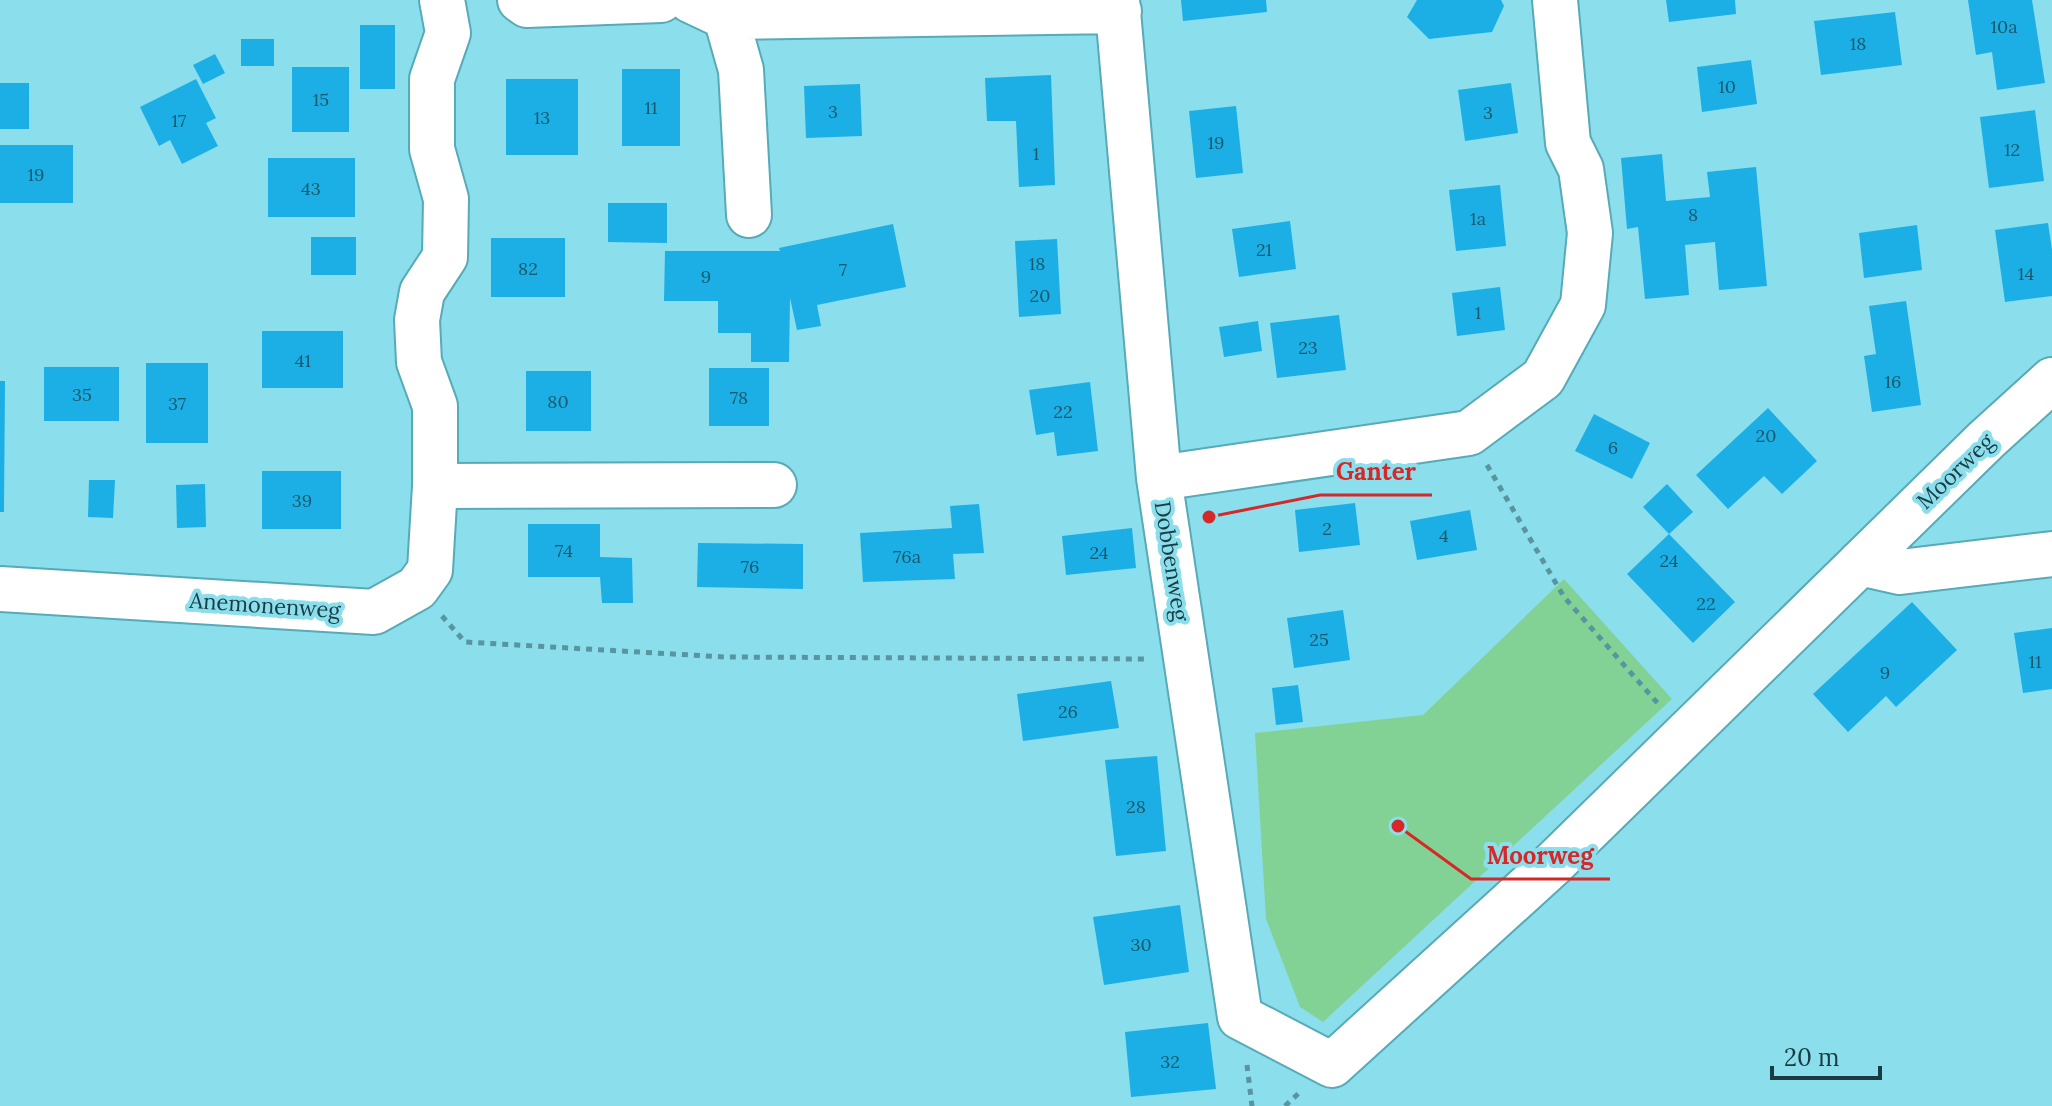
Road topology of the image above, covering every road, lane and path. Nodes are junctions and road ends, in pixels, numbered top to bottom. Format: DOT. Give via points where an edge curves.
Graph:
graph roads {
  1 [pos="442,0"];
  2 [pos="520,0"];
  3 [pos="661,0"];
  4 [pos="1555,0"];
  5 [pos="1118,6"];
  6 [pos="708,8"];
  7 [pos="749,215"];
  8 [pos="2052,380"];
  9 [pos="1469,433"];
  10 [pos="1159,478"];
  11 [pos="774,485"];
  12 [pos="435,486"];
  13 [pos="2052,554"];
  14 [pos="1860,563"];
  15 [pos="417,588"];
  16 [pos="0,589"];
  17 [pos="1187,659"];
  18 [pos="1685,733"];
  19 [pos="1332,1065"];
  1 -- 12 [label="street" via="448,33 432,79 432,149 446,199 445,257 422,292 417,320 419,362 435,406"];
  2 -- 3 [label="street" via="527,5"];
  4 -- 9 [label="street" via="1568,143 1581,169 1590,233 1583,305 1543,378"];
  5 -- 6 [label="street"];
  5 -- 10 [label="street, Dobbenweg"];
  6 -- 7 [label="street" via="741,70"];
  8 -- 14 [label="street, Moorweg"];
  9 -- 10 [label="street"];
  9 -- 18 [label="path" via="1564,597"];
  10 -- 17 [label="street, Dobbenweg"];
  11 -- 12 [label="street"];
  12 -- 15 [label="street" via="430,570"];
  13 -- 14 [label="street" via="1900,572"];
  14 -- 18 [label="street, Moorweg"];
  15 -- 16 [label="street, Anemonenweg" via="374,612"];
  15 -- 17 [label="path" via="465,642 725,657"];
  17 -- 19 [label="street, Dobbenweg" via="1240,1017"];
  18 -- 19 [label="street, Moorweg" via="1552,865"];
}
